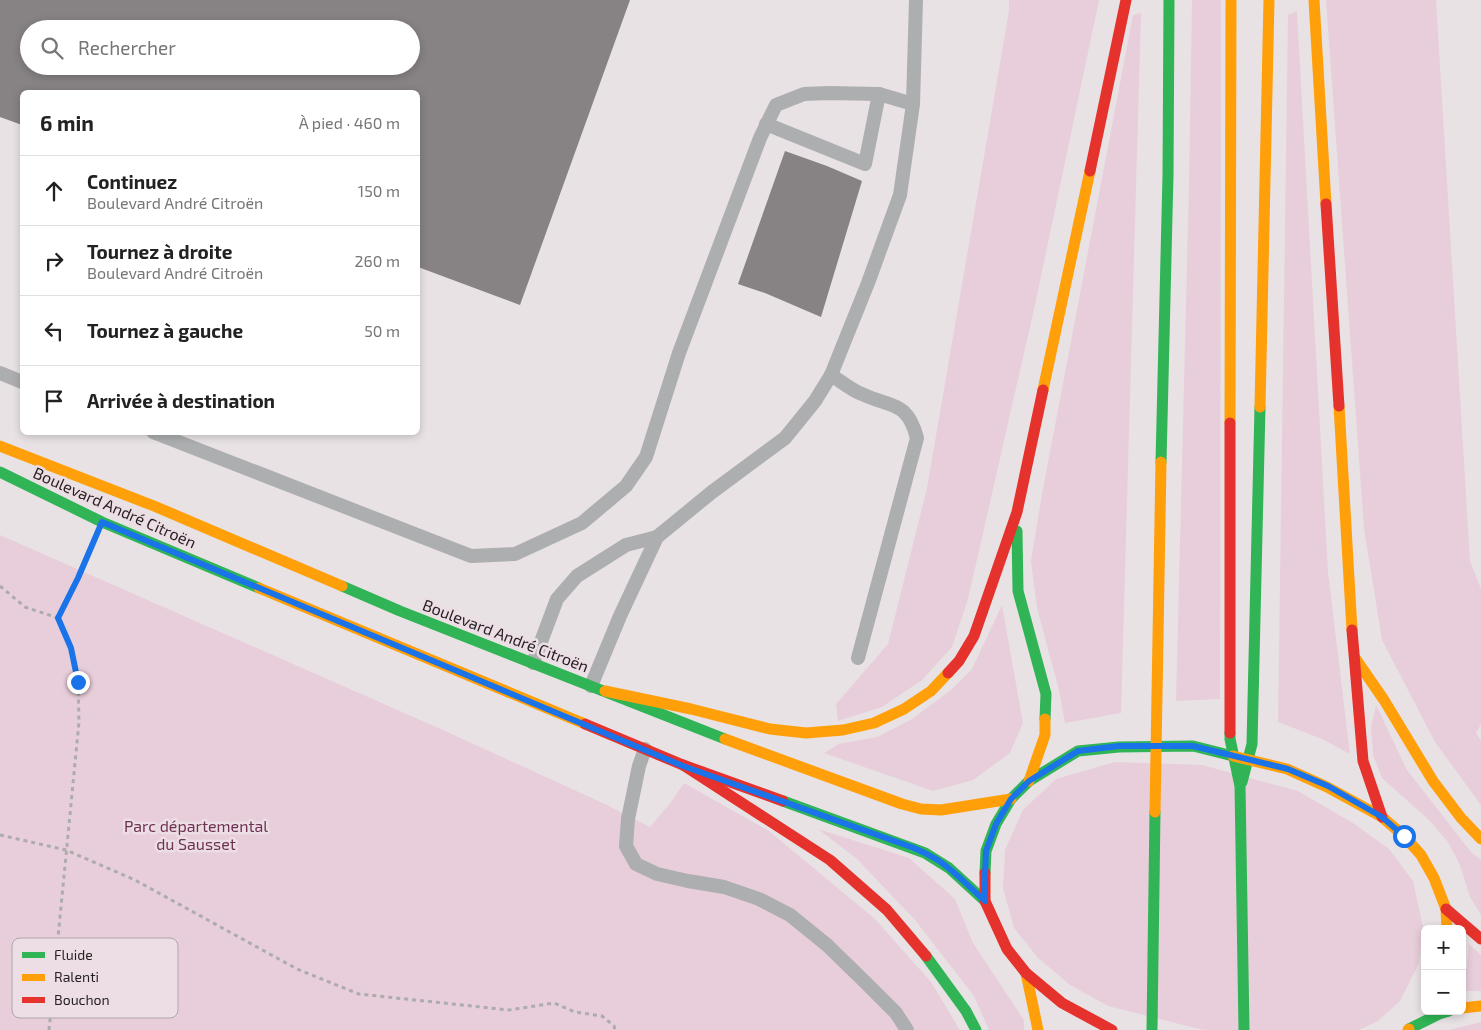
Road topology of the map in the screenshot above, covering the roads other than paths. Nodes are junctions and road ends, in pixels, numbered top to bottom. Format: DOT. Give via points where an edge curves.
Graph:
graph roads {
  1 [pos="916,0"];
  2 [pos="1126,0"];
  3 [pos="1169,0"];
  4 [pos="1231,0"];
  5 [pos="1270,0"];
  6 [pos="1314,0"];
  7 [pos="880,94"];
  8 [pos="913,104"];
  9 [pos="766,124"];
  10 [pos="0,373"];
  11 [pos="831,375"];
  12 [pos="20,381"];
  13 [pos="161,435"];
  14 [pos="0,446"];
  15 [pos="0,472"];
  16 [pos="1017,512"];
  17 [pos="657,537"];
  18 [pos="1354,656"];
  19 [pos="858,658"];
  20 [pos="533,663"];
  21 [pos="591,686"];
  22 [pos="605,691"];
  23 [pos="645,749"];
  24 [pos="683,766"];
  25 [pos="1029,781"];
  26 [pos="1240,786"];
  27 [pos="1011,799"];
  28 [pos="1382,817"];
  29 [pos="1481,839"];
  30 [pos="985,901"];
  31 [pos="1446,909"];
  32 [pos="1447,925"];
  33 [pos="1481,939"];
  34 [pos="1026,972"];
  35 [pos="1481,1006"];
  36 [pos="1466,1008"];
  37 [pos="1419,1013"];
  38 [pos="1437,1015"];
  39 [pos="907,1030"];
  40 [pos="976,1030"];
  41 [pos="1038,1030"];
  42 [pos="1112,1030"];
  43 [pos="1152,1030"];
  44 [pos="1244,1030"];
  45 [pos="1408,1030"];
  1 -- 8 [label="lane"];
  2 -- 16 [label="main road"];
  3 -- 43 [label="main road"];
  4 -- 26 [label="main road" via="1230,739"];
  5 -- 26 [label="main road" via="1254,703 1252,744"];
  6 -- 18 [label="main road"];
  7 -- 8 [label="lane"];
  7 -- 9 [label="lane" via="804,94 776,105"];
  7 -- 9 [label="lane" via="865,164"];
  8 -- 11 [label="lane" via="900,195"];
  9 -- 13 [label="lane" via="679,353 646,457 626,486 582,523 515,554 472,556"];
  10 -- 12 [label="lane"];
  11 -- 17 [label="lane" via="785,438"];
  11 -- 19 [label="lane" via="861,394 899,407 908,414 917,438"];
  14 -- 20 [label="main road, Boulevard André Citroën"];
  15 -- 23 [label="main road, Boulevard André Citroën" via="102,522"];
  16 -- 22 [label="main road" via="974,636 959,661 931,692 874,723 806,733 770,729"];
  16 -- 25 [label="main road" via="1018,591 1046,694 1045,735"];
  17 -- 20 [label="lane" via="626,545 577,576 557,598"];
  17 -- 21 [label="lane"];
  18 -- 28 [label="main road" via="1363,762"];
  18 -- 29 [label="main road" via="1433,780"];
  20 -- 21 [label="main road, Boulevard André Citroën"];
  21 -- 22 [label="main road, Boulevard André Citroën"];
  22 -- 27 [label="main road, Boulevard André Citroën" via="902,804 941,810"];
  23 -- 24 [label="main road, Boulevard André Citroën"];
  23 -- 39 [label="lane" via="628,818 626,846 636,864 657,874 724,886 790,915 865,982 896,1013"];
  24 -- 30 [label="main road, Boulevard André Citroën" via="914,848 954,872"];
  24 -- 40 [label="main road" via="830,860 887,910 934,965"];
  25 -- 27 [label="main road, Boulevard André Citroën"];
  25 -- 28 [label="main road, Boulevard André Citroën" via="1078,751 1119,746 1193,746 1288,769 1328,786"];
  26 -- 44 [label="main road"];
  27 -- 30 [label="main road, Boulevard André Citroën" via="996,824 986,851"];
  28 -- 31 [label="main road, Boulevard André Citroën" via="1422,855"];
  30 -- 34 [label="main road, Boulevard André Citroën" via="1007,949"];
  31 -- 32 [label="main road, Boulevard André Citroën"];
  31 -- 33 [label="main road, Boulevard André Citroën"];
  34 -- 41 [label="main road"];
  34 -- 42 [label="main road, Boulevard André Citroën" via="1062,1003"];
  35 -- 36 [label="main road"];
  37 -- 45 [label="main road"];
  38 -- 45 [label="main road"];
}
